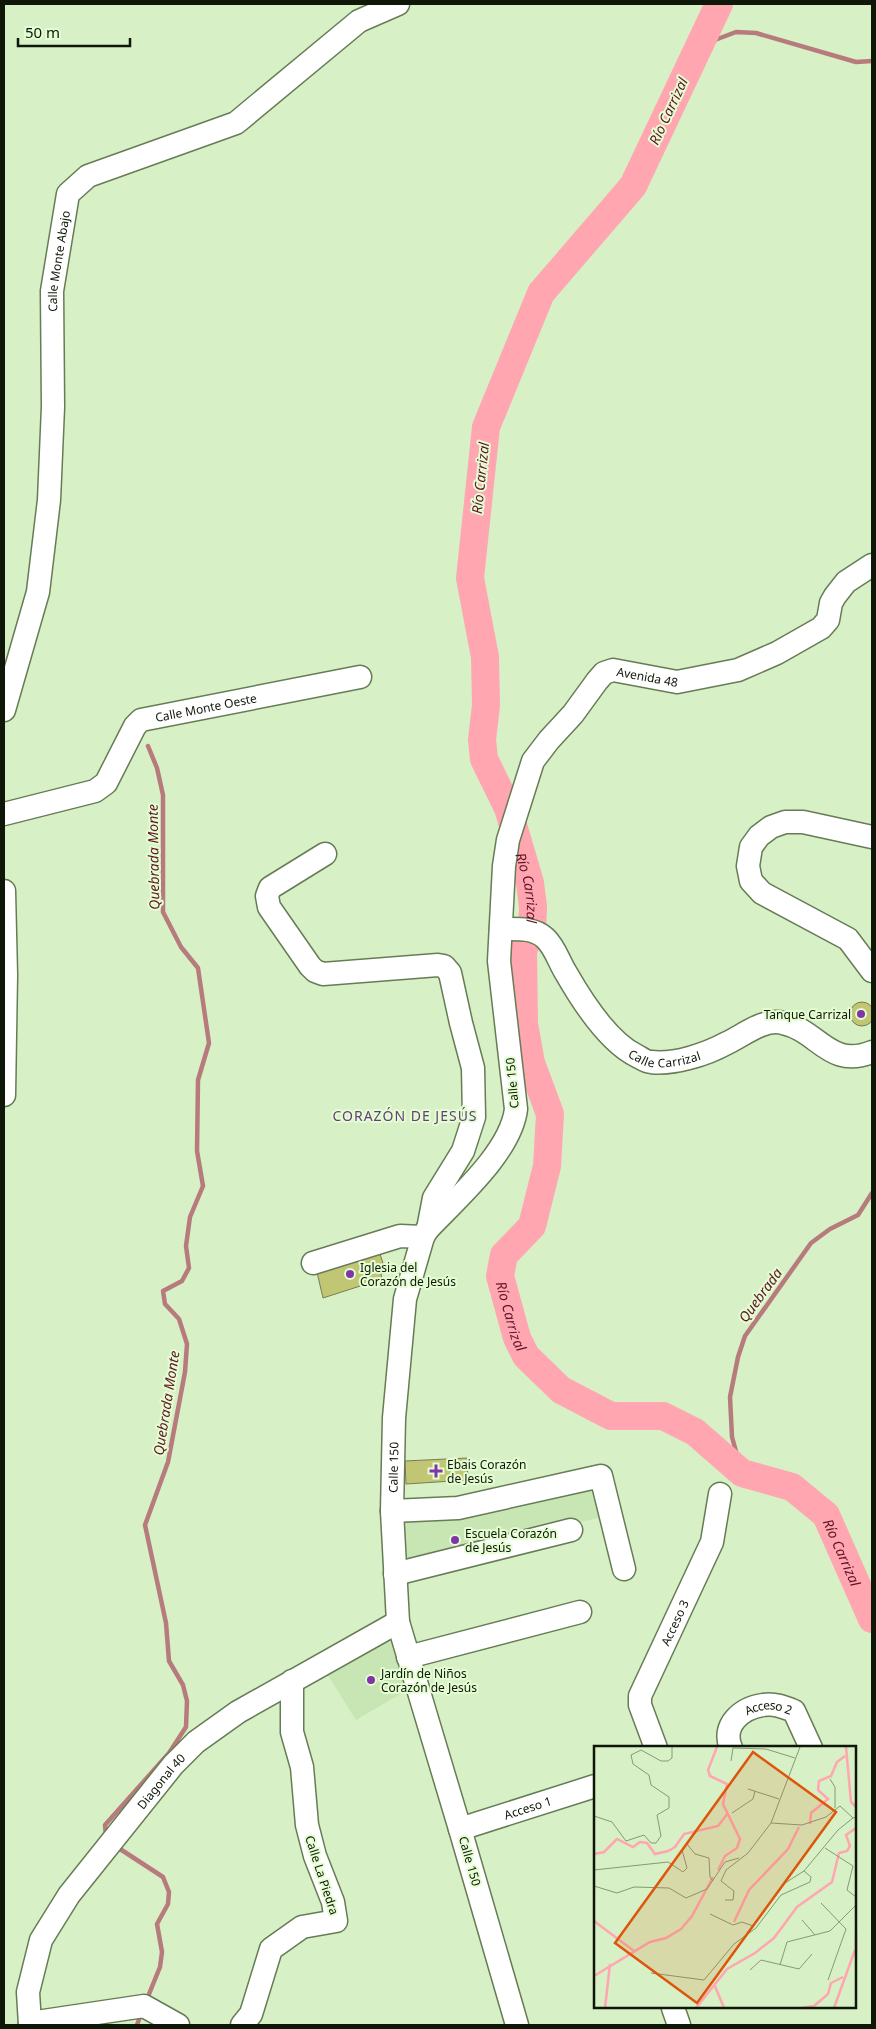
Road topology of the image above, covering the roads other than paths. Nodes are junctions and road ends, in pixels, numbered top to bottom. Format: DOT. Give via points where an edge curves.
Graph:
graph roads {
  1 [pos="398,4"];
  2 [pos="872,565"];
  3 [pos="360,677"];
  4 [pos="4,710"];
  5 [pos="4,814"];
  6 [pos="872,837"];
  7 [pos="326,854"];
  8 [pos="4,891"];
  9 [pos="501,929"];
  10 [pos="872,971"];
  11 [pos="872,1052"];
  12 [pos="4,1095"];
  13 [pos="425,1234"];
  14 [pos="313,1263"];
  15 [pos="720,1494"];
  16 [pos="392,1511"];
  17 [pos="571,1530"];
  18 [pos="624,1569"];
  19 [pos="395,1574"];
  20 [pos="580,1612"];
  21 [pos="398,1622"];
  22 [pos="408,1657"];
  23 [pos="292,1681"];
  24 [pos="655,1746"];
  25 [pos="724,1746"];
  26 [pos="810,1746"];
  27 [pos="594,1786"];
  28 [pos="460,1829"];
  29 [pos="673,2009"];
  30 [pos="30,2024"];
  31 [pos="178,2025"];
  32 [pos="242,2025"];
  33 [pos="517,2025"];
  34 [pos="679,2025"];
  1 -- 4 [label="street, Calle Monte Abajo" via="359,21 236,123 88,176 68,194 52,291 53,407 49,500 38,592"];
  2 -- 9 [label="street, Avenida 48" via="846,582 835,596 828,620 822,628 738,670 678,682 613,670 604,673 533,761 508,840"];
  3 -- 5 [label="street, Calle Monte Oeste" via="141,720 106,783 95,791"];
  6 -- 10 [label="street" via="803,822 785,822 759,836 751,847 748,866 750,881 762,893 848,939"];
  7 -- 13 [label="street" via="270,888 267,896 269,906 315,971 323,974 438,965 450,973 474,1068 474,1117 463,1150 434,1198"];
  8 -- 12 [label="street"];
  9 -- 11 [label="street, Calle Carrizal" via="532,931 544,937 580,996 614,1040 650,1063 702,1054 768,1022 783,1022 844,1057 859,1057"];
  9 -- 13 [label="street, Calle 150" via="499,961 516,1109 514,1122 497,1154"];
  13 -- 14 [label="street" via="400,1236"];
  13 -- 16 [label="street, Calle 150" via="405,1299 394,1418"];
  15 -- 24 [label="street, Acceso 3" via="712,1542 640,1696 640,1705"];
  16 -- 18 [label="street" via="458,1508 601,1476"];
  16 -- 19 [label="street, Calle 150"];
  17 -- 19 [label="street"];
  19 -- 21 [label="street, Calle 150"];
  20 -- 22 [label="street"];
  21 -- 22 [label="street, Calle 150"];
  21 -- 23 [label="street, Diagonal 40"];
  22 -- 28 [label="street, Calle 150"];
  23 -- 30 [label="street, Diagonal 40" via="238,1712 196,1742 69,1895 41,1940 28,1992"];
  23 -- 32 [label="street, Calle La Piedra" via="292,1732 302,1767 306,1825 333,1902 336,1920 302,1927 271,1949 252,2014"];
  25 -- 26 [label="street, Acceso 2" via="729,1727 736,1719 753,1707 774,1704 794,1711"];
  27 -- 28 [label="street, Acceso 1"];
  28 -- 33 [label="street, Calle 150"];
  29 -- 34 [label="street"];
  30 -- 31 [label="street" via="144,2006"];
}
